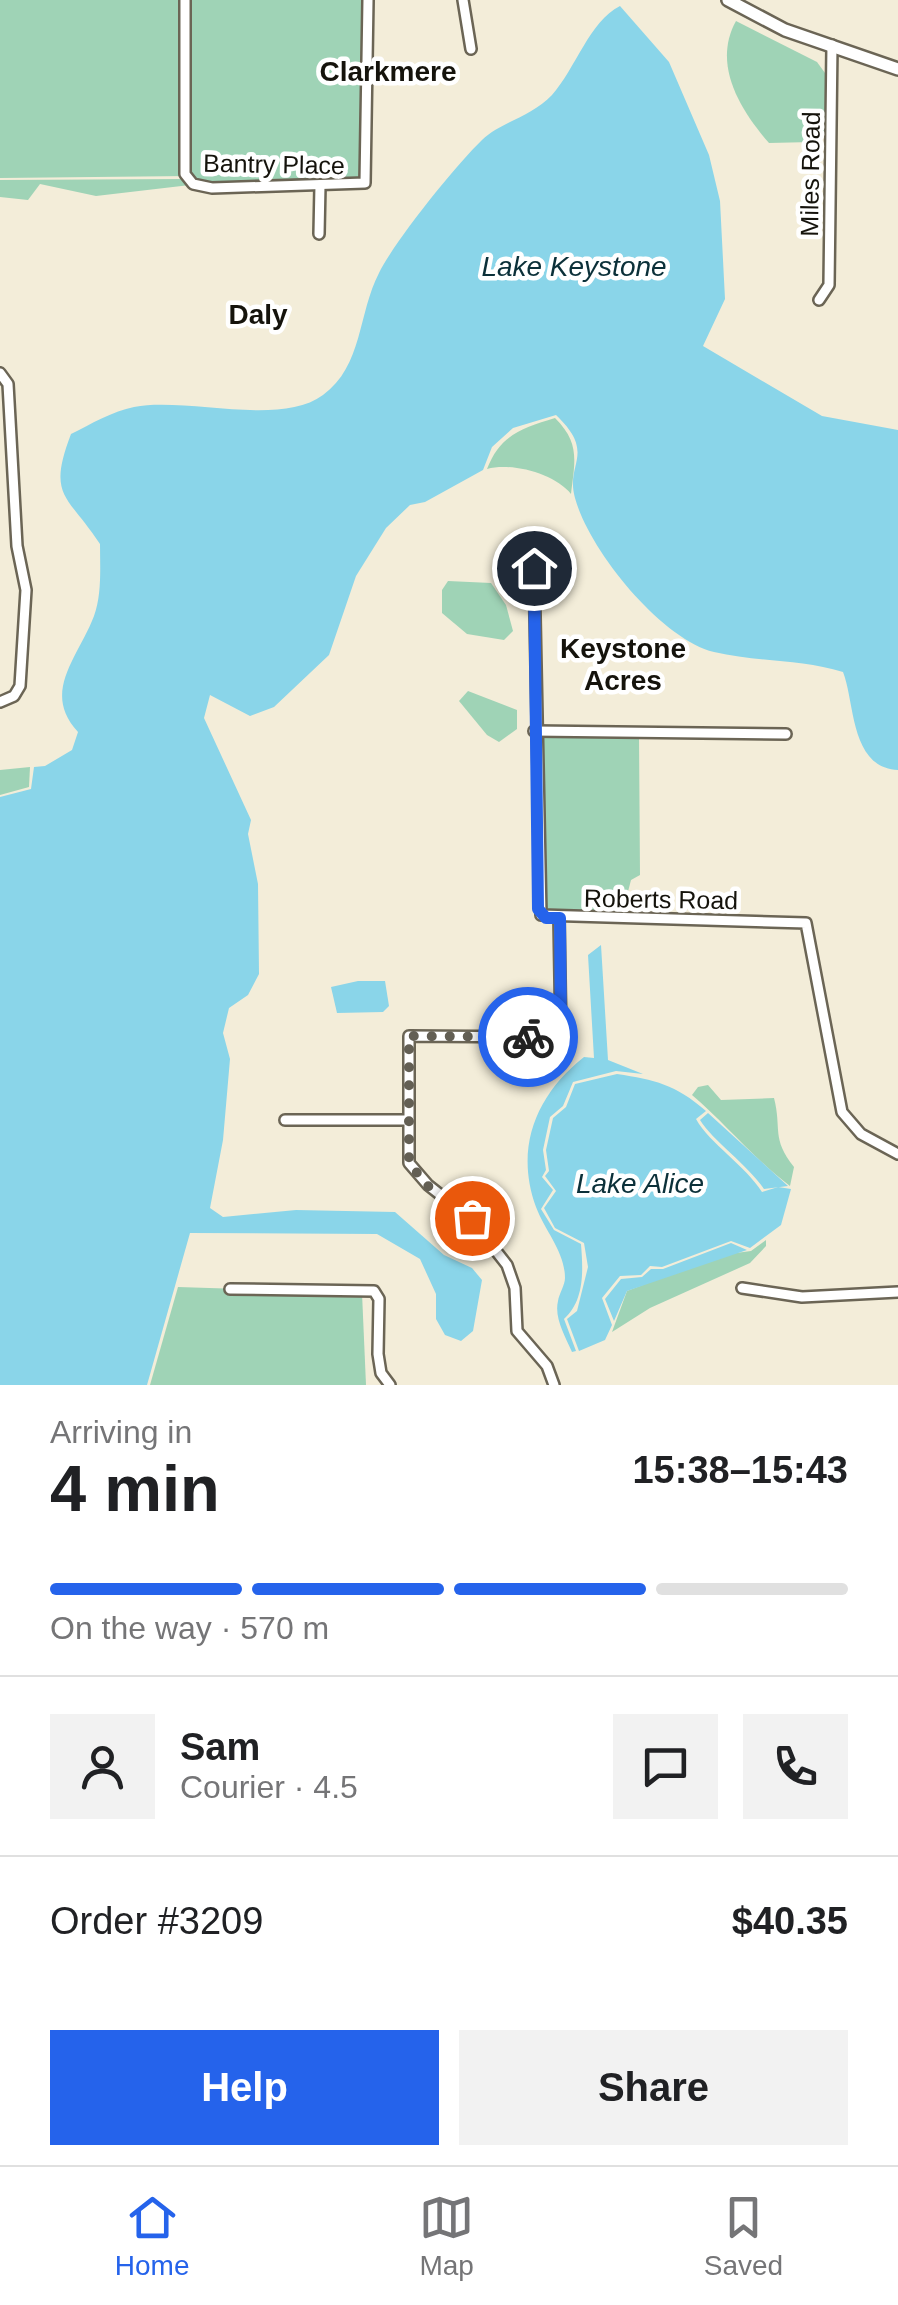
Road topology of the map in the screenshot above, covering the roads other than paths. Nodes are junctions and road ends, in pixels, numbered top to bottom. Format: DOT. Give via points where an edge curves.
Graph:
graph roads {
  1 [pos="185,0"];
  2 [pos="368,0"];
  3 [pos="462,0"];
  4 [pos="728,0"];
  5 [pos="832,46"];
  6 [pos="470,49"];
  7 [pos="898,68"];
  8 [pos="320,185"];
  9 [pos="319,234"];
  10 [pos="820,300"];
  11 [pos="0,373"];
  12 [pos="534,568"];
  13 [pos="0,702"];
  14 [pos="534,731"];
  15 [pos="786,734"];
  16 [pos="560,918"];
  17 [pos="285,1120"];
  18 [pos="409,1120"];
  19 [pos="898,1154"];
  20 [pos="742,1288"];
  21 [pos="230,1289"];
  22 [pos="898,1292"];
  23 [pos="390,1385"];
  24 [pos="551,1385"];
  1 -- 8 [label="street, Bantry Place" via="185,174 202,188"];
  2 -- 8 [label="street, Bantry Place" via="365,183"];
  3 -- 6 [label="street"];
  4 -- 5 [label="main road"];
  5 -- 7 [label="main road"];
  5 -- 10 [label="street, Miles Road" via="829,285"];
  8 -- 9 [label="street"];
  11 -- 13 [label="street" via="8,384 17,546 26,590 20,686"];
  12 -- 14 [label="street, Roberts Road"];
  14 -- 15 [label="street"];
  14 -- 16 [label="street, Roberts Road" via="538,909 546,918"];
  16 -- 18 [label="street" via="561,1037 409,1036"];
  16 -- 19 [label="street, Roberts Road" via="806,922 842,1112 862,1134"];
  17 -- 18 [label="street"];
  18 -- 24 [label="street" via="409,1163 472,1218 507,1265 517,1332 547,1366"];
  20 -- 22 [label="street" via="802,1297"];
  21 -- 23 [label="street" via="374,1291 381,1373"];
}
